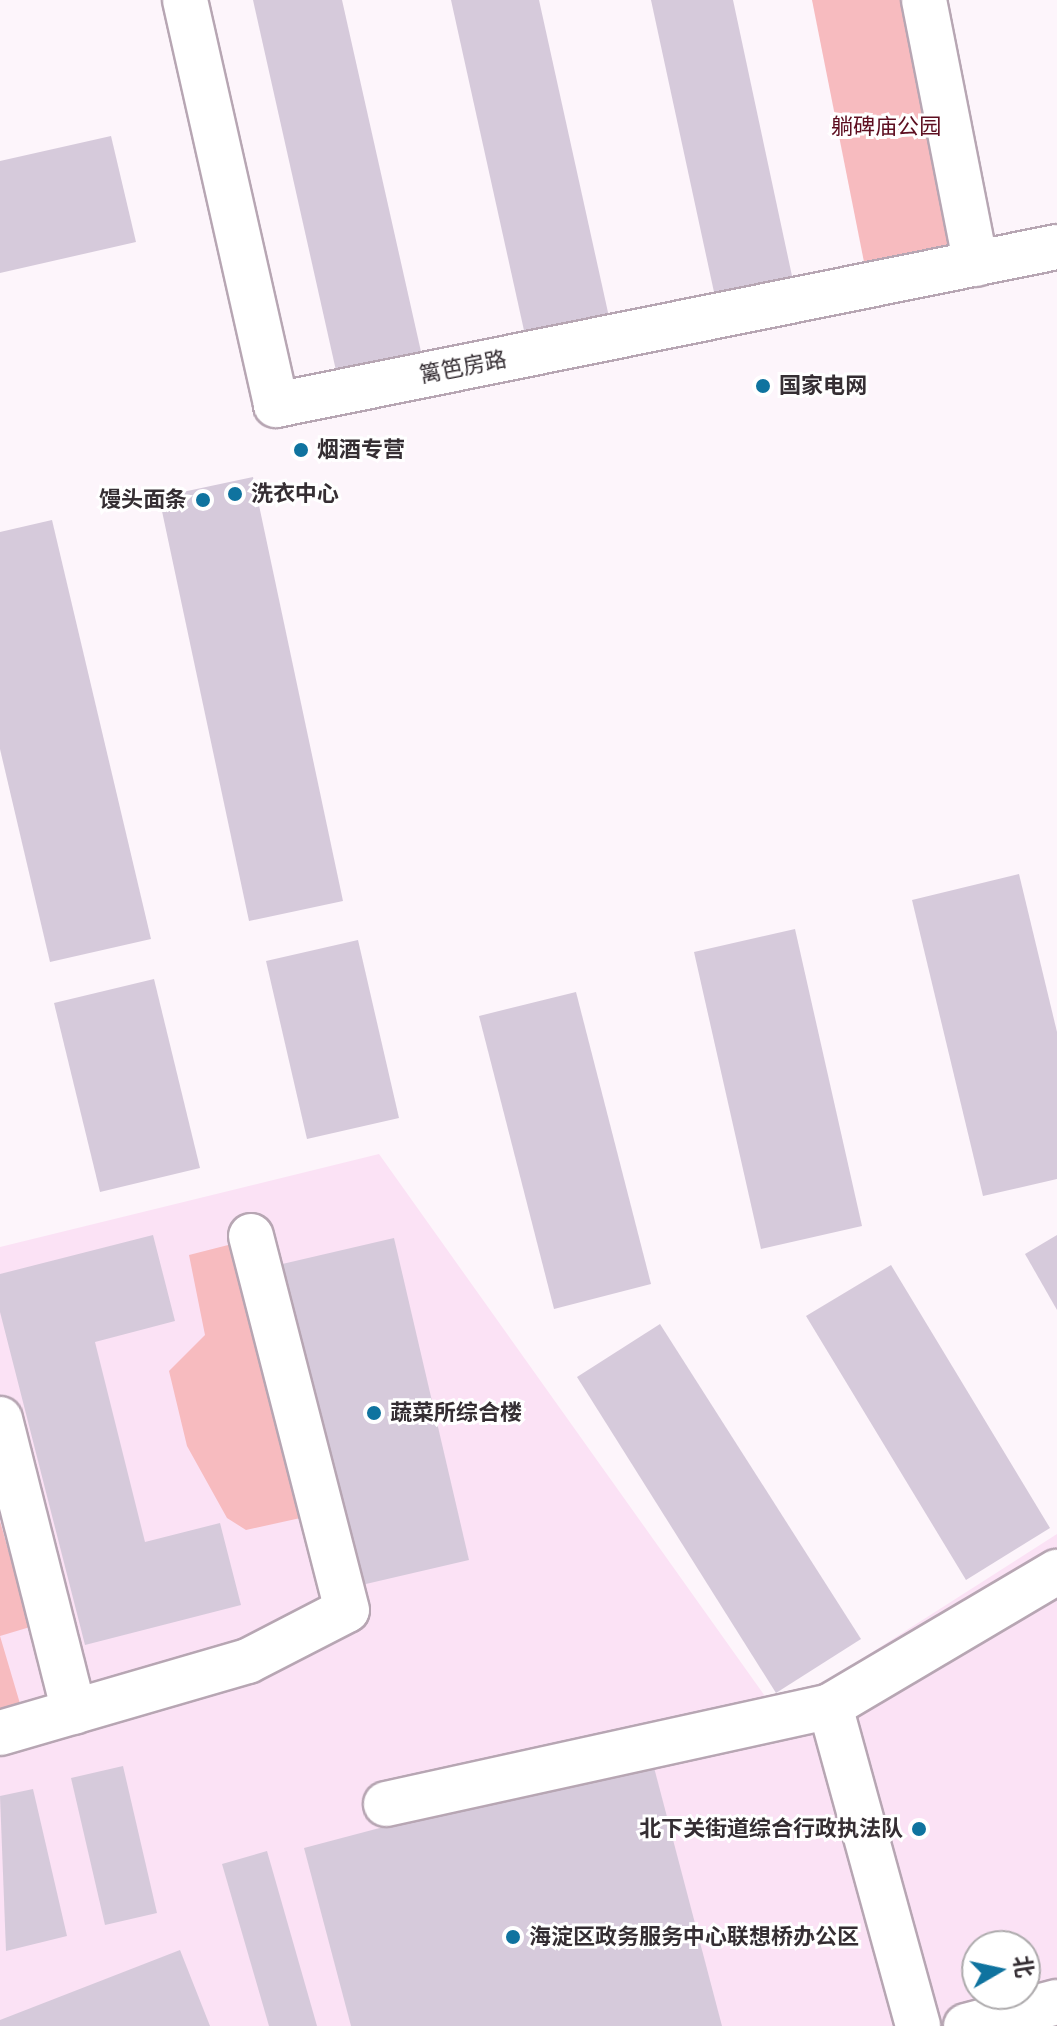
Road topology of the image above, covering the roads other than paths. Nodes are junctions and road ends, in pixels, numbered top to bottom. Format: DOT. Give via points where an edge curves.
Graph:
graph roads {
  1 [pos="185,0"];
  2 [pos="924,0"];
  3 [pos="1057,247"];
  4 [pos="976,264"];
  5 [pos="251,1236"];
  6 [pos="0,1419"];
  7 [pos="1057,1572"];
  8 [pos="830,1706"];
  9 [pos="74,1712"];
  10 [pos="0,1733"];
  11 [pos="386,1804"];
  12 [pos="1057,2002"];
  13 [pos="918,2026"];
  14 [pos="966,2026"];
  1 -- 4 [label="street, 篱笆房路" via="276,405"];
  2 -- 4 [label="street"];
  3 -- 4 [label="street, 篱笆房路"];
  5 -- 9 [label="street" via="347,1610 248,1661"];
  6 -- 9 [label="street"];
  7 -- 8 [label="street"];
  8 -- 11 [label="street"];
  8 -- 13 [label="street"];
  9 -- 10 [label="street"];
  12 -- 14 [label="street"];
}
